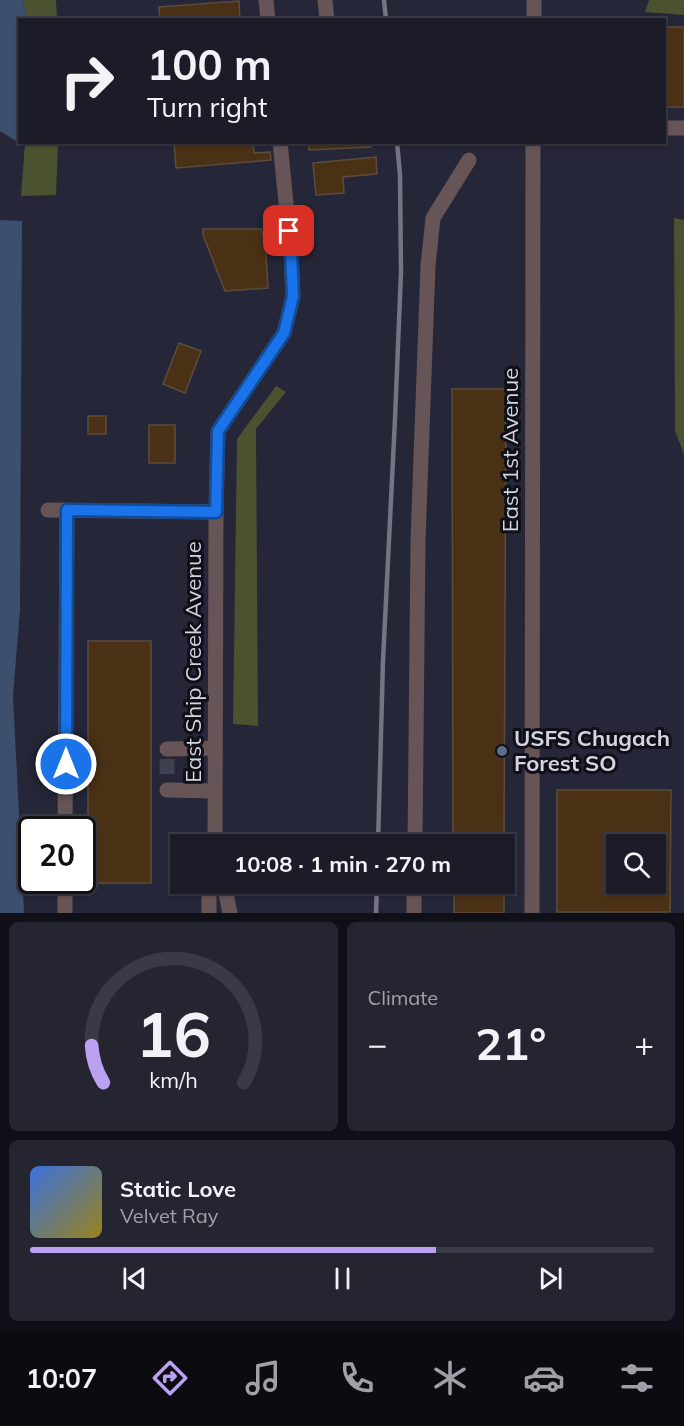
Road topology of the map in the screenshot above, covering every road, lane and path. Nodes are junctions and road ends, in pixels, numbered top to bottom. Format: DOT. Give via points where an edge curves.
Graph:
graph roads {
  1 [pos="266,0"];
  2 [pos="325,0"];
  3 [pos="534,0"];
  4 [pos="268,18"];
  5 [pos="327,18"];
  6 [pos="534,18"];
  7 [pos="666,128"];
  8 [pos="684,128"];
  9 [pos="280,144"];
  10 [pos="534,144"];
  11 [pos="469,160"];
  12 [pos="48,510"];
  13 [pos="67,510"];
  14 [pos="216,512"];
  15 [pos="215,748"];
  16 [pos="167,749"];
  17 [pos="167,790"];
  18 [pos="215,791"];
  19 [pos="65,816"];
  20 [pos="215,834"];
  21 [pos="415,834"];
  22 [pos="65,894"];
  23 [pos="209,894"];
  24 [pos="226,894"];
  25 [pos="414,894"];
  26 [pos="65,913"];
  27 [pos="209,913"];
  28 [pos="230,913"];
  29 [pos="414,913"];
  30 [pos="532,913"];
  1 -- 4 [label="street"];
  2 -- 5 [label="street"];
  3 -- 6 [label="street"];
  7 -- 8 [label="street"];
  9 -- 14 [label="street, East Ship Creek Avenue" via="293,296 284,333 218,431"];
  10 -- 30 [label="street, East 1st Avenue"];
  11 -- 21 [label="street" via="433,219 428,266 418,540"];
  12 -- 13 [label="street"];
  13 -- 14 [label="street"];
  13 -- 19 [label="street"];
  14 -- 15 [label="street, East Ship Creek Avenue"];
  15 -- 16 [label="street"];
  15 -- 18 [label="street, East Ship Creek Avenue"];
  17 -- 18 [label="street"];
  18 -- 20 [label="street, East Ship Creek Avenue"];
  22 -- 26 [label="street"];
  23 -- 27 [label="street"];
  24 -- 28 [label="street"];
  25 -- 29 [label="street"];
}
